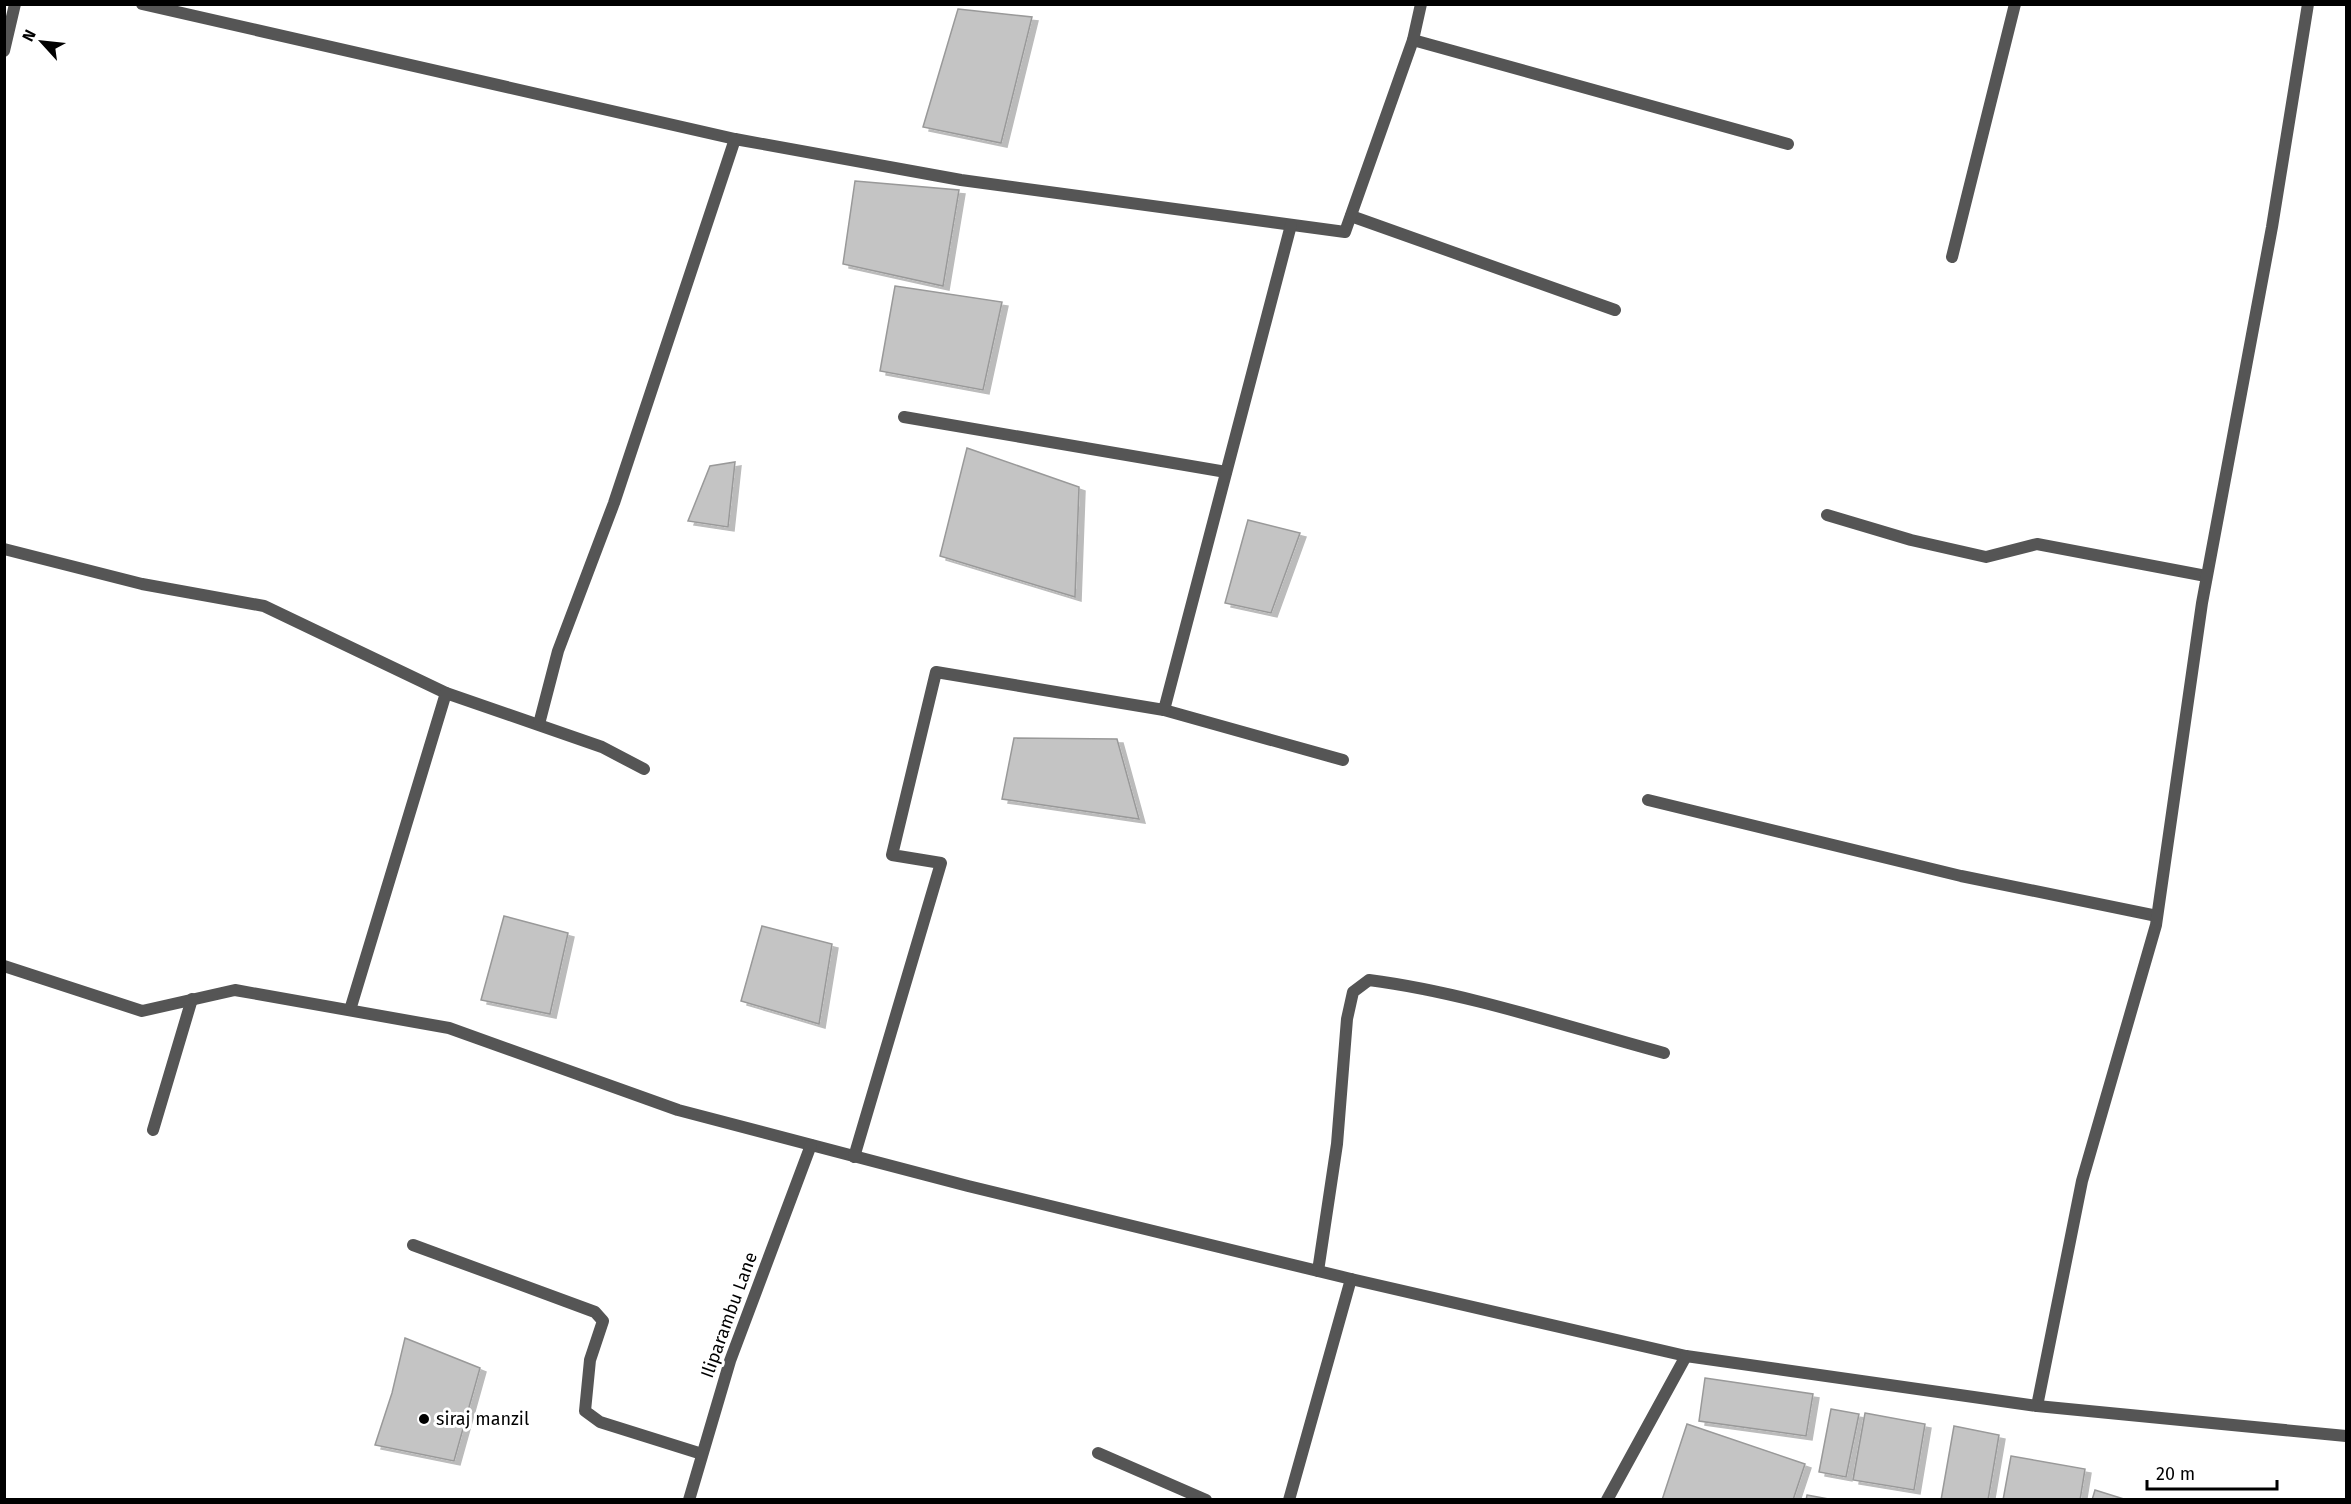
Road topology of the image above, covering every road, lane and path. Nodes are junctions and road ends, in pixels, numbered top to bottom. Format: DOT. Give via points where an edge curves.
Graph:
graph roads {
  1 [pos="15,4"];
  2 [pos="142,4"];
  3 [pos="1421,4"];
  4 [pos="2015,4"];
  5 [pos="2308,4"];
  6 [pos="1413,40"];
  7 [pos="4,51"];
  8 [pos="735,139"];
  9 [pos="1788,144"];
  10 [pos="1350,216"];
  11 [pos="1291,225"];
  12 [pos="1952,256"];
  13 [pos="1615,310"];
  14 [pos="904,417"];
  15 [pos="1226,472"];
  16 [pos="1827,515"];
  17 [pos="4,549"];
  18 [pos="2206,576"];
  19 [pos="446,693"];
  20 [pos="1164,710"];
  21 [pos="539,724"];
  22 [pos="1343,760"];
  23 [pos="644,769"];
  24 [pos="1648,800"];
  25 [pos="2157,916"];
  26 [pos="4,966"];
  27 [pos="192,999"];
  28 [pos="350,1010"];
  29 [pos="1664,1053"];
  30 [pos="153,1130"];
  31 [pos="811,1145"];
  32 [pos="854,1157"];
  33 [pos="413,1245"];
  34 [pos="1318,1271"];
  35 [pos="1351,1279"];
  36 [pos="1686,1356"];
  37 [pos="2037,1406"];
  38 [pos="2346,1436"];
  39 [pos="1098,1453"];
  40 [pos="702,1454"];
  41 [pos="689,1500"];
  42 [pos="1206,1500"];
  43 [pos="1289,1500"];
  44 [pos="1607,1500"];
  1 -- 7 [label="street"];
  2 -- 8 [label="street"];
  3 -- 6 [label="street"];
  4 -- 12 [label="street"];
  5 -- 18 [label="street" via="2272,227"];
  6 -- 9 [label="street"];
  6 -- 10 [label="street"];
  8 -- 11 [label="street" via="961,180"];
  8 -- 21 [label="street" via="614,503 558,651"];
  10 -- 11 [label="street" via="1345,232"];
  10 -- 13 [label="street"];
  11 -- 15 [label="street"];
  14 -- 15 [label="street"];
  15 -- 20 [label="street"];
  16 -- 18 [label="street" via="1986,557 2037,544"];
  17 -- 19 [label="street" via="141,584 264,606"];
  18 -- 25 [label="street"];
  19 -- 21 [label="street"];
  19 -- 28 [label="street"];
  20 -- 22 [label="street"];
  20 -- 32 [label="street" via="936,672 892,855 941,862"];
  21 -- 23 [label="street" via="603,747"];
  24 -- 25 [label="street" via="1961,876"];
  25 -- 37 [label="street" via="2082,1181"];
  26 -- 27 [label="street" via="142,1011"];
  27 -- 28 [label="street" via="235,990"];
  27 -- 30 [label="street"];
  28 -- 31 [label="street" via="449,1028 678,1110"];
  29 -- 34 [label="street" via="1465,999 1407,985 1369,981 1353,992 1347,1019 1337,1144"];
  31 -- 32 [label="street"];
  31 -- 40 [label="street, Iliparambu Lane" via="730,1361"];
  32 -- 34 [label="street"];
  33 -- 40 [label="street" via="595,1312 603,1321 590,1360 585,1411 600,1422"];
  34 -- 35 [label="street"];
  35 -- 36 [label="street"];
  35 -- 43 [label="street"];
  36 -- 37 [label="street"];
  36 -- 44 [label="street"];
  37 -- 38 [label="street"];
  39 -- 42 [label="street"];
  40 -- 41 [label="street, Iliparambu Lane"];
}
